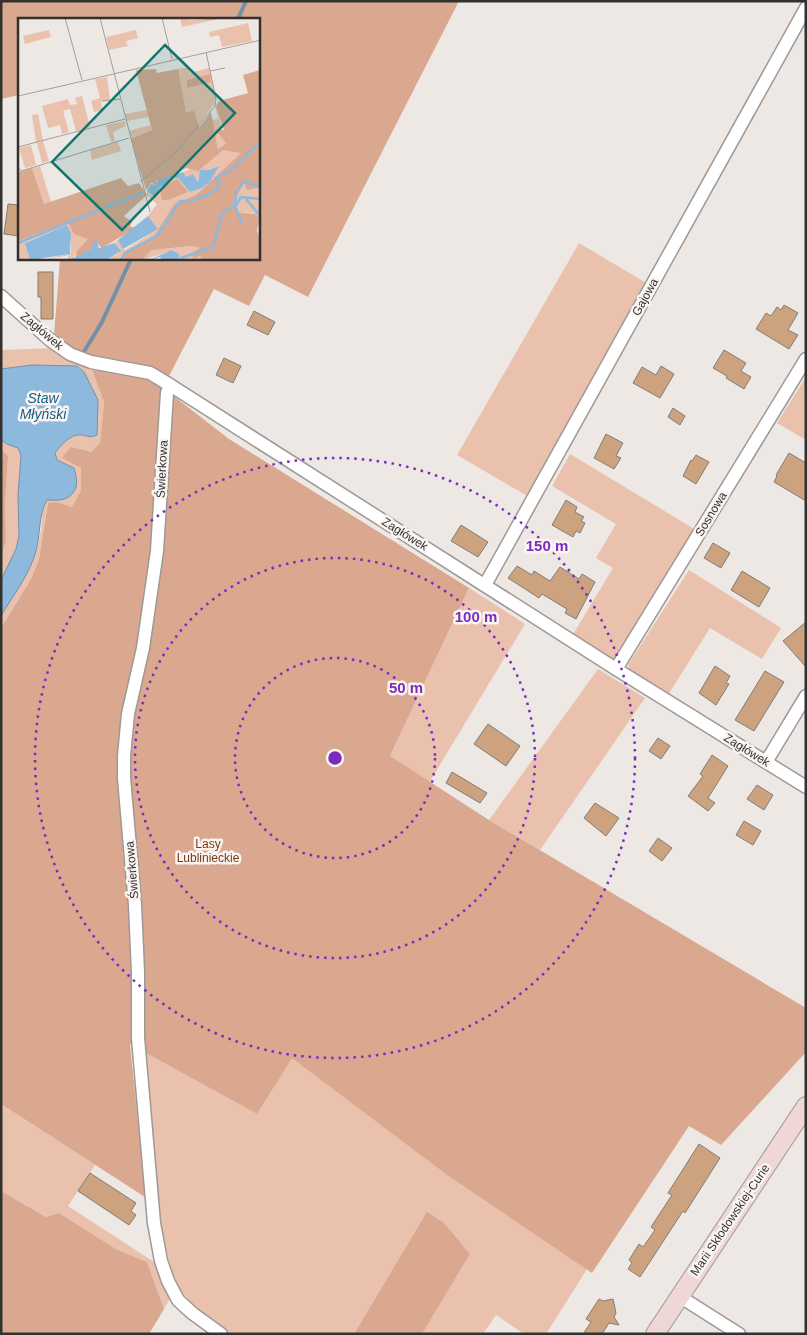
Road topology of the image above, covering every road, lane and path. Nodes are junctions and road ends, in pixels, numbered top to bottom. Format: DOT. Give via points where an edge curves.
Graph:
graph roads {
  1 [pos="806,8"];
  2 [pos="1,296"];
  3 [pos="806,359"];
  4 [pos="170,385"];
  5 [pos="485,585"];
  6 [pos="616,669"];
  7 [pos="806,696"];
  8 [pos="766,762"];
  9 [pos="806,787"];
  10 [pos="806,1106"];
  11 [pos="679,1296"];
  12 [pos="221,1334"];
  13 [pos="654,1334"];
  14 [pos="739,1334"];
  1 -- 5 [label="street, Gajowa"];
  2 -- 4 [label="street, Zagłówek" via="70,354 91,362 144,372"];
  3 -- 6 [label="street, Sosnowa"];
  4 -- 5 [label="street, Zagłówek"];
  4 -- 12 [label="street, Świerkowa" via="155,568 143,648 128,714 124,778 135,905 138,1038 154,1224 168,1281 178,1300"];
  5 -- 6 [label="street, Zagłówek"];
  6 -- 8 [label="street, Zagłówek"];
  7 -- 8 [label="street"];
  8 -- 9 [label="street, Zagłówek"];
  10 -- 11 [label="street, Marii Skłodowskiej-Curie"];
  11 -- 13 [label="street, Marii Skłodowskiej-Curie"];
  11 -- 14 [label="street"];
}
